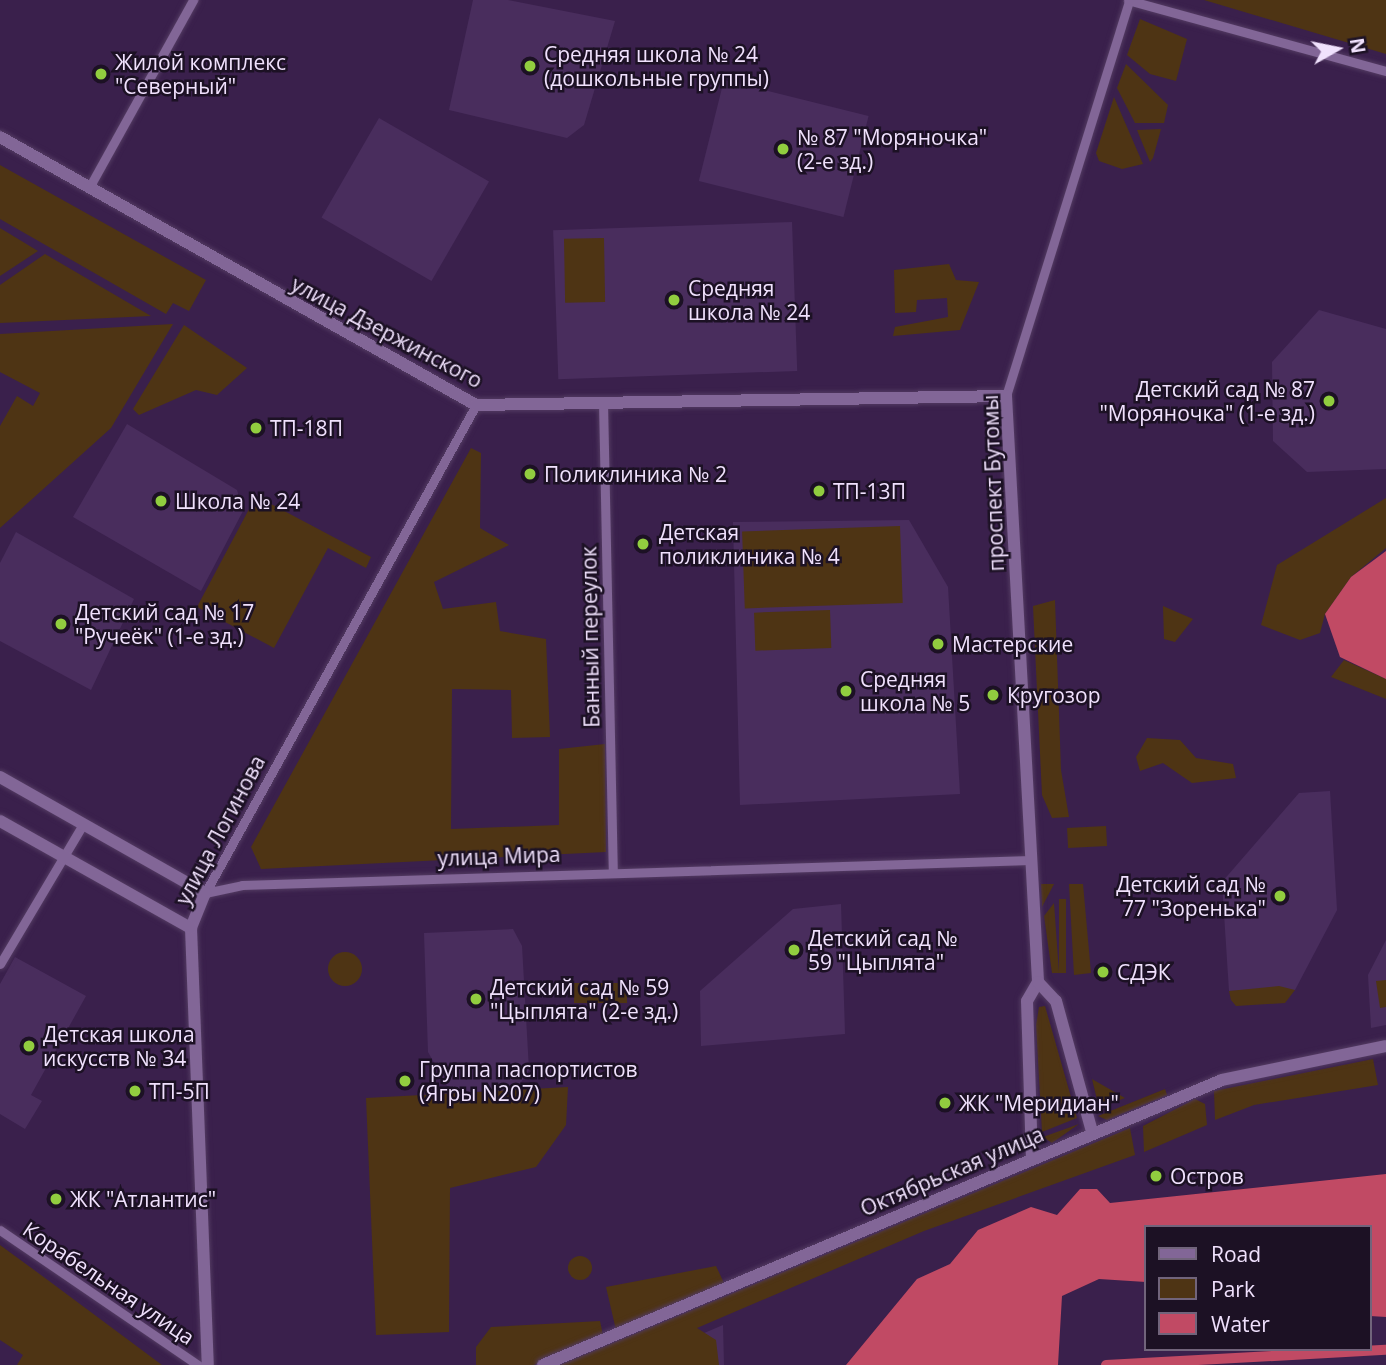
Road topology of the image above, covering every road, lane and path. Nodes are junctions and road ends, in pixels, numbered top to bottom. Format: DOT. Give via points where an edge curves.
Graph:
graph roads {
  1 [pos="193,0"];
  2 [pos="1129,0"];
  3 [pos="1386,71"];
  4 [pos="0,138"];
  5 [pos="90,186"];
  6 [pos="1006,396"];
  7 [pos="603,402"];
  8 [pos="476,404"];
  9 [pos="0,778"];
  10 [pos="0,821"];
  11 [pos="83,824"];
  12 [pos="63,856"];
  13 [pos="1031,860"];
  14 [pos="612,871"];
  15 [pos="205,893"];
  16 [pos="191,928"];
  17 [pos="0,964"];
  18 [pos="1038,982"];
  19 [pos="1386,1046"];
  20 [pos="1092,1132"];
  21 [pos="1032,1158"];
  22 [pos="0,1230"];
  23 [pos="198,1365"];
  24 [pos="208,1365"];
  25 [pos="543,1365"];
  1 -- 5 [label="street"];
  2 -- 3 [label="street"];
  2 -- 6 [label="street, проспект Бутомы"];
  4 -- 5 [label="street, улица Дзержинского"];
  5 -- 8 [label="street, улица Дзержинского"];
  6 -- 7 [label="street, улица Дзержинского"];
  6 -- 13 [label="street, проспект Бутомы"];
  7 -- 8 [label="street, улица Дзержинского"];
  7 -- 14 [label="street, Банный переулок"];
  8 -- 15 [label="street, улица Логинова"];
  9 -- 11 [label="street"];
  10 -- 12 [label="street"];
  11 -- 12 [label="street"];
  11 -- 15 [label="street"];
  12 -- 16 [label="street"];
  12 -- 17 [label="street"];
  13 -- 14 [label="street, улица Мира"];
  13 -- 18 [label="street, проспект Бутомы"];
  14 -- 15 [label="street, улица Мира" via="243,885"];
  15 -- 16 [label="street, улица Логинова"];
  16 -- 24 [label="street, улица Логинова"];
  18 -- 20 [label="street" via="1056,1001"];
  18 -- 21 [label="street, проспект Бутомы" via="1027,1001"];
  19 -- 20 [label="street, Октябрьская улица" via="1222,1080"];
  20 -- 21 [label="street, Октябрьская улица"];
  21 -- 25 [label="street, Октябрьская улица"];
  22 -- 23 [label="street, Корабельная улица"];
}
